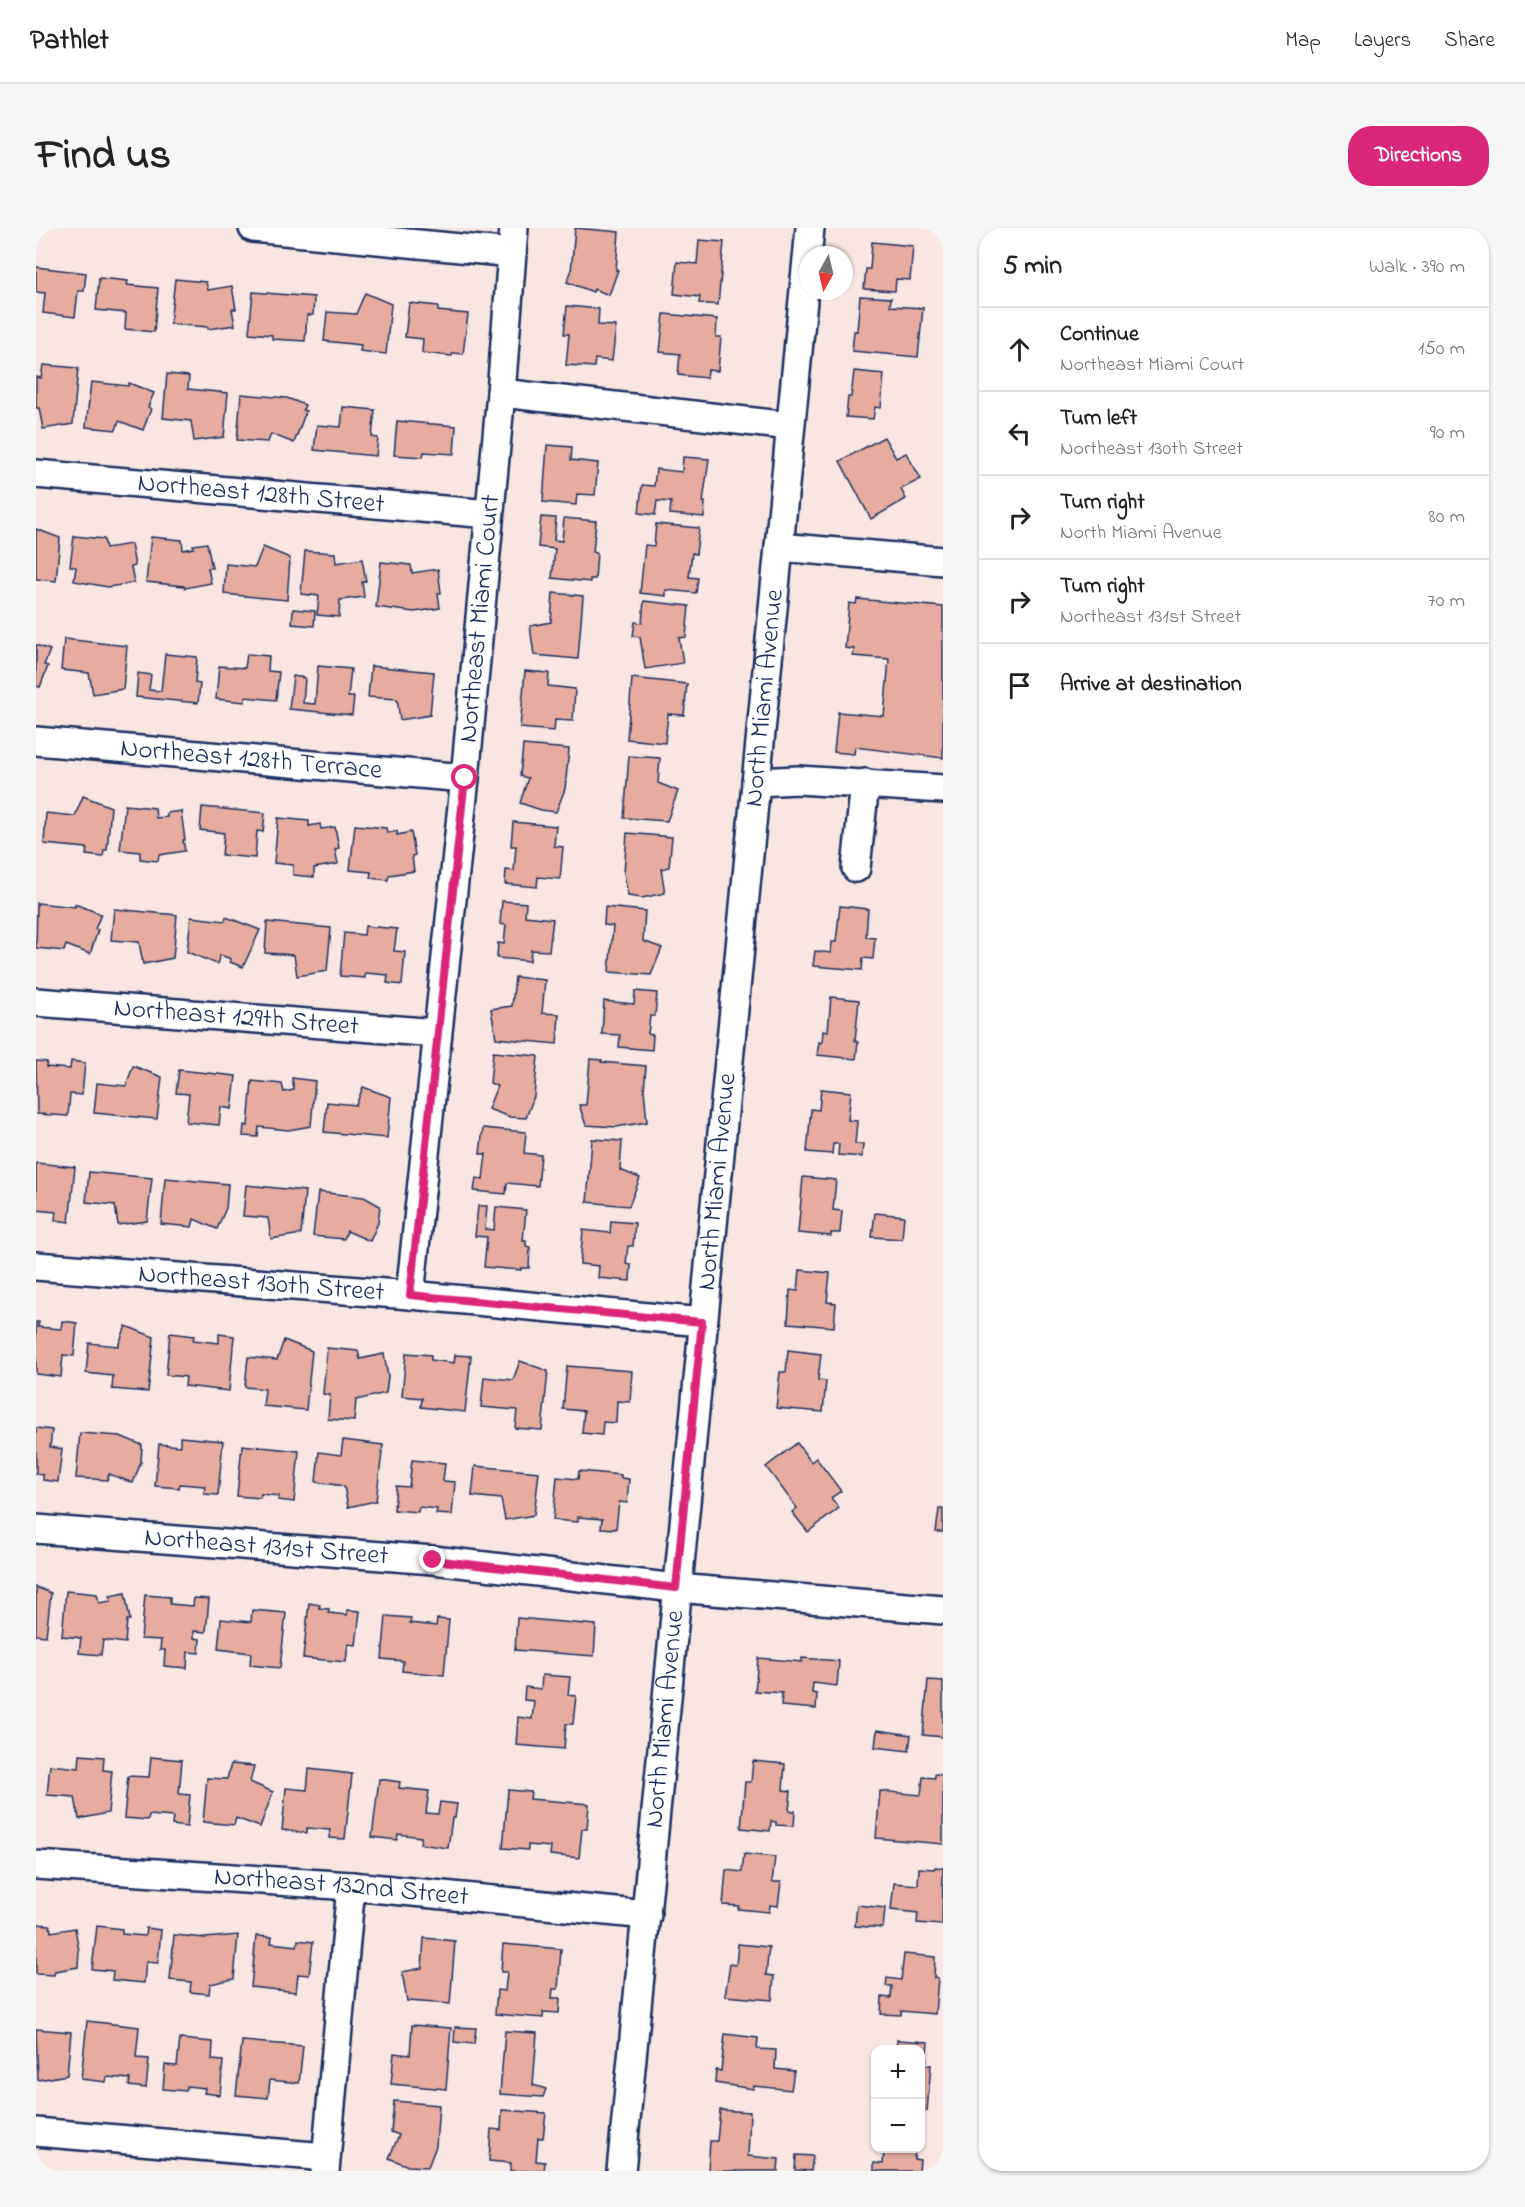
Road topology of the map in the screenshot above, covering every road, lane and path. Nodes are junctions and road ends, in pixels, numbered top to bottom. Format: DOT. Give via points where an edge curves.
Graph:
graph roads {
  1 [pos="253,228"];
  2 [pos="810,228"];
  3 [pos="513,241"];
  4 [pos="501,393"];
  5 [pos="790,426"];
  6 [pos="36,474"];
  7 [pos="489,514"];
  8 [pos="779,547"];
  9 [pos="943,561"];
  10 [pos="36,741"];
  11 [pos="465,778"];
  12 [pos="756,782"];
  13 [pos="866,783"];
  14 [pos="943,789"];
  15 [pos="856,868"];
  16 [pos="36,1002"];
  17 [pos="437,1033"];
  18 [pos="36,1266"];
  19 [pos="410,1295"];
  20 [pos="702,1322"];
  21 [pos="36,1529"];
  22 [pos="676,1588"];
  23 [pos="943,1610"];
  24 [pos="36,1865"];
  25 [pos="351,1886"];
  26 [pos="647,1915"];
  27 [pos="36,2132"];
  28 [pos="326,2164"];
  29 [pos="621,2171"];
  1 -- 3 [label="street"];
  2 -- 5 [label="street, North Miami Avenue"];
  3 -- 4 [label="street, Northeast Miami Court"];
  4 -- 5 [label="street"];
  4 -- 7 [label="street, Northeast Miami Court"];
  5 -- 8 [label="street, North Miami Avenue"];
  6 -- 7 [label="street, Northeast 128th Street"];
  7 -- 11 [label="street, Northeast Miami Court"];
  8 -- 9 [label="street"];
  8 -- 12 [label="street, North Miami Avenue"];
  10 -- 11 [label="street, Northeast 128th Terrace"];
  11 -- 17 [label="street, Northeast Miami Court"];
  12 -- 13 [label="street"];
  12 -- 20 [label="street, North Miami Avenue"];
  13 -- 14 [label="street"];
  13 -- 15 [label="street"];
  16 -- 17 [label="street, Northeast 129th Street"];
  17 -- 19 [label="street, Northeast Miami Court"];
  18 -- 19 [label="street, Northeast 130th Street"];
  19 -- 20 [label="street, Northeast 130th Street"];
  20 -- 22 [label="street, North Miami Avenue"];
  21 -- 22 [label="street, Northeast 131st Street" via="433,1560"];
  22 -- 23 [label="street, Northeast 131st Street"];
  22 -- 26 [label="street, North Miami Avenue"];
  24 -- 25 [label="street, Northeast 132nd Street"];
  25 -- 26 [label="street, Northeast 132nd Street"];
  25 -- 28 [label="street"];
  26 -- 29 [label="street, North Miami Avenue"];
  27 -- 28 [label="street"];
}
